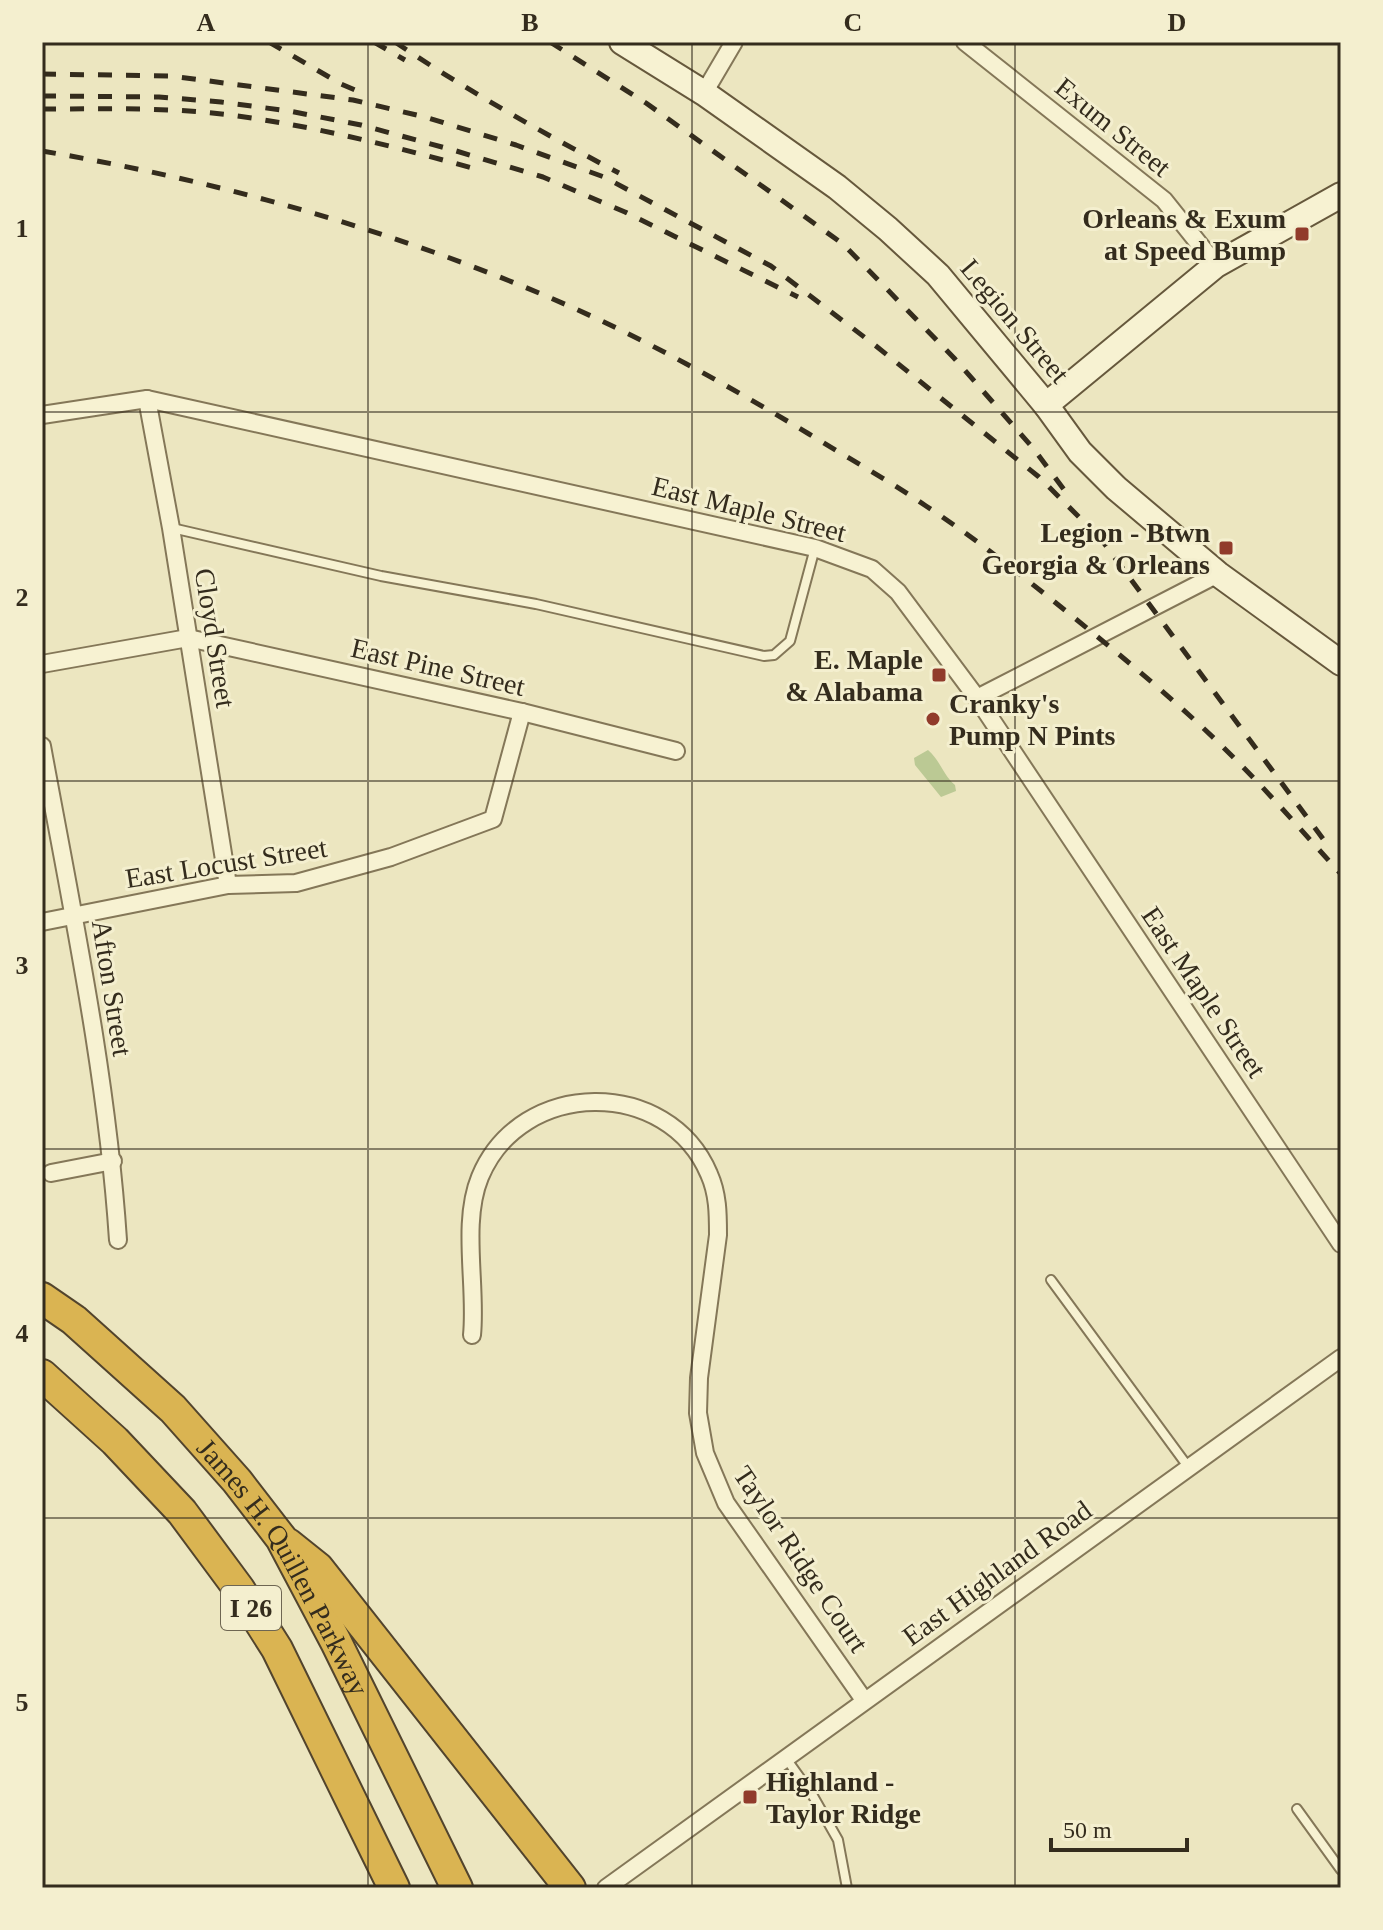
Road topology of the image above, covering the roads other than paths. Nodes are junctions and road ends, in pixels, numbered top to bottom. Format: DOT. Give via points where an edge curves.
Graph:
graph roads {
  1 [pos="622,42"];
  2 [pos="734,42"];
  3 [pos="965,42"];
  4 [pos="704,93"];
  5 [pos="1341,195"];
  6 [pos="1216,265"];
  7 [pos="147,399"];
  8 [pos="1046,405"];
  9 [pos="42,415"];
  10 [pos="171,528"];
  11 [pos="815,548"];
  12 [pos="1218,574"];
  13 [pos="188,638"];
  14 [pos="1341,663"];
  15 [pos="42,664"];
  16 [pos="977,698"];
  17 [pos="522,712"];
  18 [pos="42,746"];
  19 [pos="676,751"];
  20 [pos="228,885"];
  21 [pos="74,916"];
  22 [pos="42,922"];
  23 [pos="113,1161"];
  24 [pos="51,1173"];
  25 [pos="118,1240"];
  26 [pos="1341,1244"];
  27 [pos="1051,1280"];
  28 [pos="42,1298"];
  29 [pos="472,1335"];
  30 [pos="1341,1358"];
  31 [pos="42,1375"];
  32 [pos="1189,1468"];
  33 [pos="281,1538"];
  34 [pos="864,1700"];
  35 [pos="785,1757"];
  36 [pos="1297,1809"];
  37 [pos="1341,1870"];
  38 [pos="394,1888"];
  39 [pos="457,1888"];
  40 [pos="570,1888"];
  41 [pos="606,1888"];
  42 [pos="847,1888"];
  1 -- 4 [label="main road, Legion Street"];
  2 -- 4 [label="street"];
  3 -- 6 [label="street, Exum Street" via="1164,200"];
  4 -- 8 [label="main road, Legion Street" via="888,229 938,275"];
  5 -- 6 [label="main road"];
  6 -- 8 [label="main road"];
  7 -- 9 [label="street, East Maple Street"];
  7 -- 10 [label="street, Cloyd Street"];
  7 -- 11 [label="street, East Maple Street"];
  8 -- 12 [label="main road, Legion Street" via="1080,452 1116,488"];
  10 -- 11 [label="lane" via="764,656 774,655 790,641"];
  10 -- 13 [label="street, Cloyd Street"];
  11 -- 16 [label="street, East Maple Street" via="872,569 898,592"];
  12 -- 14 [label="main road, Legion Street"];
  12 -- 16 [label="street"];
  13 -- 15 [label="street"];
  13 -- 17 [label="street, East Pine Street"];
  13 -- 20 [label="street, Cloyd Street"];
  16 -- 26 [label="street, East Maple Street"];
  17 -- 19 [label="street, East Pine Street"];
  17 -- 20 [label="street, East Locust Street" via="493,819 391,857 296,883"];
  18 -- 21 [label="street, Afton Street"];
  20 -- 21 [label="street, East Locust Street"];
  21 -- 22 [label="street, East Locust Street"];
  21 -- 23 [label="street, Afton Street"];
  23 -- 24 [label="street"];
  23 -- 25 [label="street, Afton Street"];
  27 -- 32 [label="lane"];
  28 -- 33 [label="highway, James H. Quillen Parkway / I 26" via="173,1409"];
  29 -- 34 [label="street, Taylor Ridge Court" via="474,1200 492,1155 510,1134 550,1108 601,1101 632,1108 677,1131 709,1173 717,1204 718,1235 699,1378 705,1453 726,1503"];
  30 -- 32 [label="street, East Highland Road"];
  31 -- 38 [label="highway, James H. Quillen Parkway / I 26" via="182,1512 239,1589 277,1649"];
  32 -- 34 [label="street, East Highland Road"];
  33 -- 39 [label="highway, James H. Quillen Parkway / I 26"];
  33 -- 40 [label="highway" via="318,1568"];
  34 -- 35 [label="street, East Highland Road"];
  35 -- 41 [label="street, East Highland Road"];
  35 -- 42 [label="lane" via="838,1840"];
  36 -- 37 [label="lane"];
}
